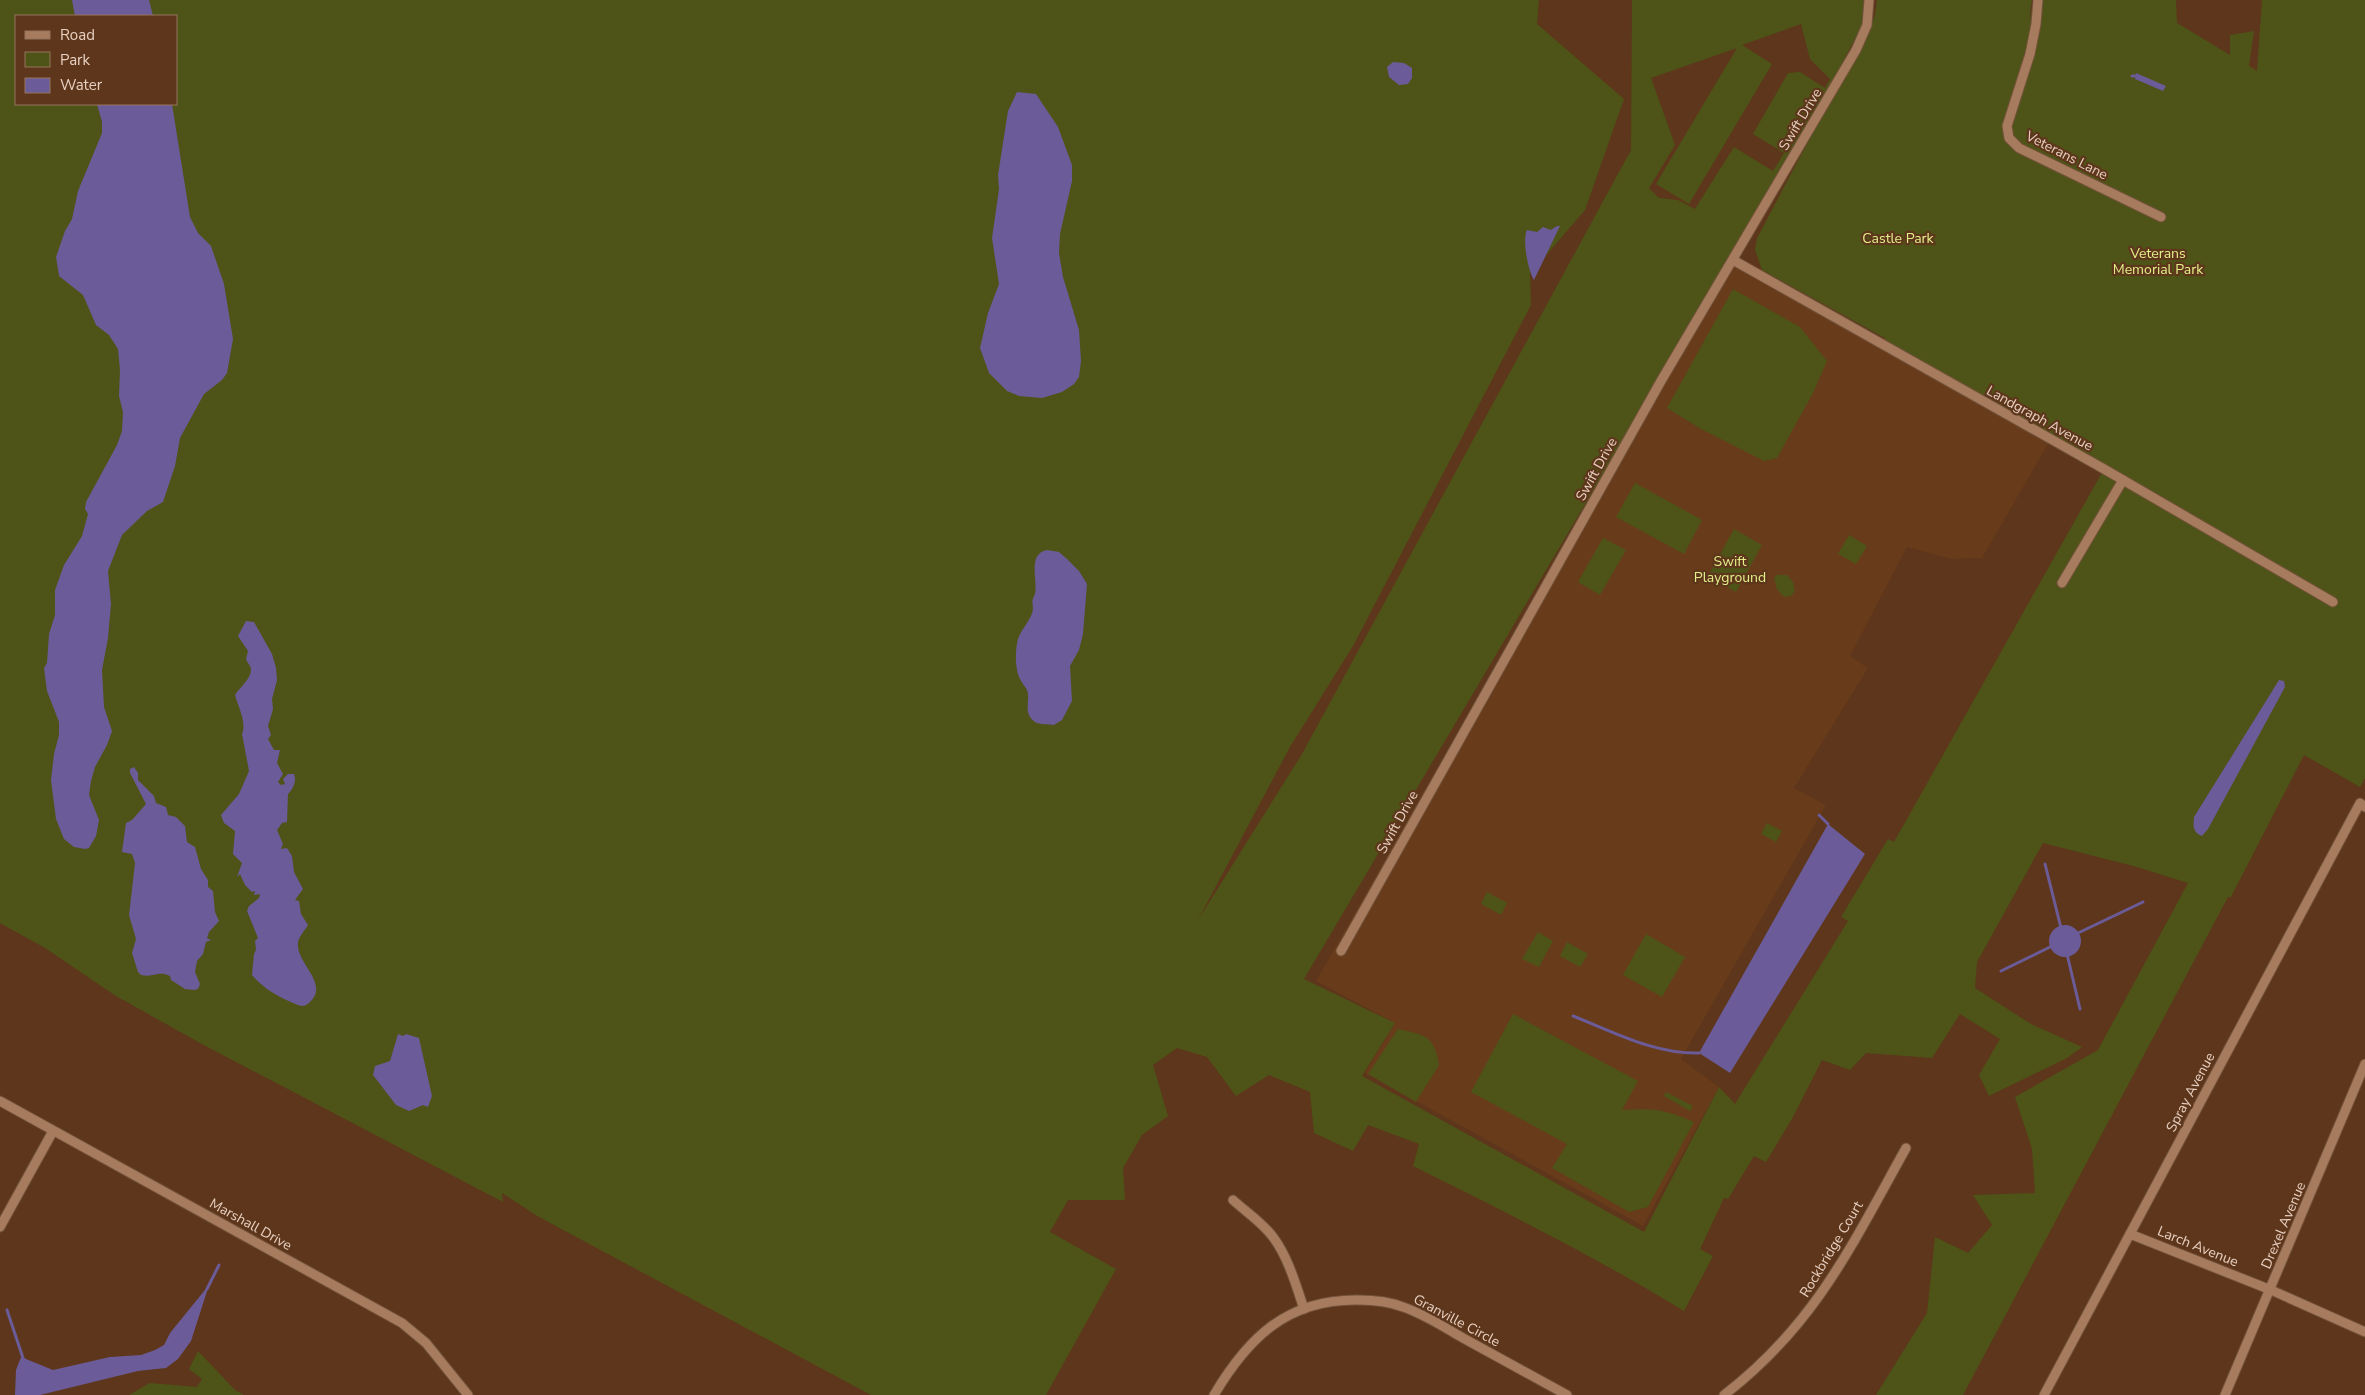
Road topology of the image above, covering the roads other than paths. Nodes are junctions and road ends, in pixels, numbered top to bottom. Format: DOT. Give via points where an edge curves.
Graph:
graph roads {
  1 [pos="1869,0"];
  2 [pos="2038,0"];
  3 [pos="2161,217"];
  4 [pos="1733,260"];
  5 [pos="2123,480"];
  6 [pos="2062,583"];
  7 [pos="2333,602"];
  8 [pos="2362,805"];
  9 [pos="1341,951"];
  10 [pos="2365,1064"];
  11 [pos="0,1101"];
  12 [pos="53,1131"];
  13 [pos="1906,1148"];
  14 [pos="1233,1200"];
  15 [pos="0,1227"];
  16 [pos="2130,1234"];
  17 [pos="2271,1290"];
  18 [pos="1304,1309"];
  19 [pos="2365,1332"];
  20 [pos="468,1395"];
  21 [pos="1214,1395"];
  22 [pos="1567,1395"];
  23 [pos="1724,1395"];
  24 [pos="2044,1395"];
  25 [pos="2225,1395"];
  1 -- 4 [label="street, Swift Drive" via="1867,24 1856,50"];
  2 -- 3 [label="street, Veterans Lane" via="2028,62 2007,126 2009,138 2025,151"];
  4 -- 5 [label="street, Landgraph Avenue"];
  4 -- 9 [label="street, Swift Drive" via="1656,390"];
  5 -- 6 [label="street"];
  5 -- 7 [label="street, Landgraph Avenue"];
  8 -- 16 [label="street, Spray Avenue"];
  10 -- 17 [label="street, Drexel Avenue"];
  11 -- 12 [label="street, Marshall Drive"];
  12 -- 15 [label="street"];
  12 -- 20 [label="street, Marshall Drive" via="402,1323 426,1343"];
  13 -- 23 [label="street, Rockbridge Court" via="1834,1276 1814,1305 1777,1350"];
  14 -- 18 [label="street" via="1274,1238"];
  16 -- 17 [label="street, Larch Avenue"];
  16 -- 24 [label="street, Spray Avenue"];
  17 -- 19 [label="street, Larch Avenue"];
  17 -- 25 [label="street, Drexel Avenue"];
  18 -- 21 [label="street, Granville Circle" via="1278,1322 1252,1342"];
  18 -- 22 [label="street, Granville Circle" via="1328,1301 1346,1300 1402,1306"];
}
